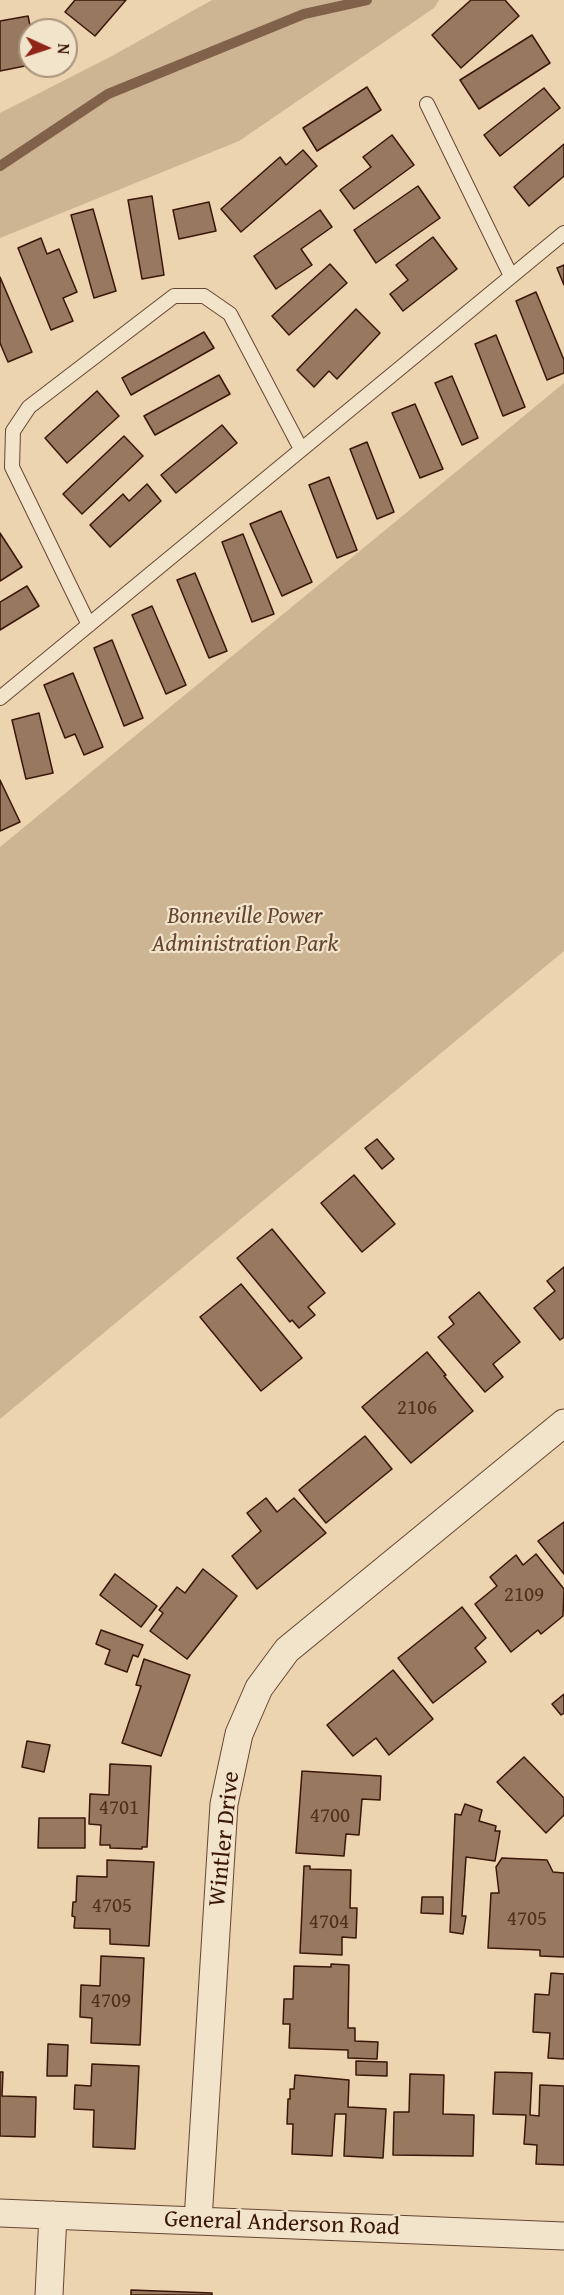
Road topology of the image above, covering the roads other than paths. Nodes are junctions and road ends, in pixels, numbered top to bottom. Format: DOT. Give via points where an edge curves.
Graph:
graph roads {
  1 [pos="427,104"];
  2 [pos="564,232"];
  3 [pos="512,276"];
  4 [pos="301,449"];
  5 [pos="89,625"];
  6 [pos="0,698"];
  7 [pos="564,1423"];
  8 [pos="0,2213"];
  9 [pos="53,2215"];
  10 [pos="198,2220"];
  11 [pos="564,2236"];
  12 [pos="50,2295"];
  1 -- 3 [label="lane"];
  2 -- 3 [label="lane"];
  3 -- 4 [label="lane"];
  4 -- 5 [label="lane"];
  4 -- 5 [label="lane" via="230,314 204,296 174,296 29,407 13,431 12,467"];
  5 -- 6 [label="lane"];
  7 -- 10 [label="street, Wintler Drive" via="287,1650 259,1688 239,1734 224,1804"];
  8 -- 9 [label="street, General Anderson Road"];
  9 -- 10 [label="street, General Anderson Road"];
  9 -- 12 [label="street"];
  10 -- 11 [label="street, General Anderson Road"];
}
